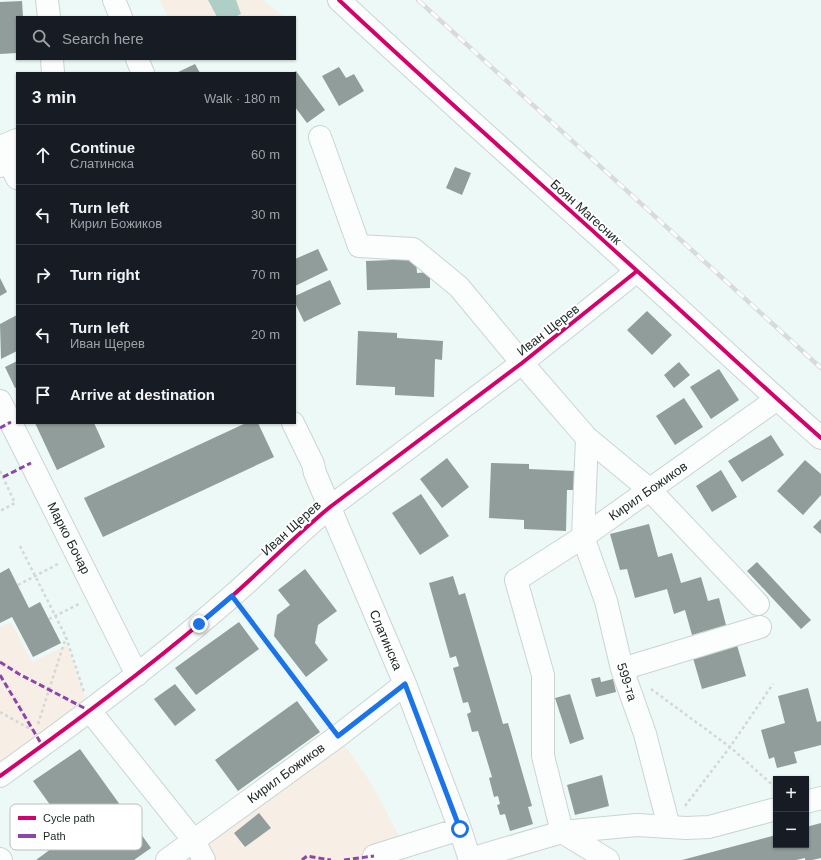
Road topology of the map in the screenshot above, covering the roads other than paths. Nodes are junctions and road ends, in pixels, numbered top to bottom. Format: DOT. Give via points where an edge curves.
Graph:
graph roads {
  1 [pos="48,0"];
  2 [pos="114,0"];
  3 [pos="339,0"];
  4 [pos="49,16"];
  5 [pos="121,16"];
  6 [pos="52,60"];
  7 [pos="137,60"];
  8 [pos="53,72"];
  9 [pos="143,72"];
  10 [pos="320,138"];
  11 [pos="16,143"];
  12 [pos="9,162"];
  13 [pos="637,271"];
  14 [pos="522,363"];
  15 [pos="777,399"];
  16 [pos="0,401"];
  17 [pos="293,424"];
  18 [pos="587,438"];
  19 [pos="821,438"];
  20 [pos="650,490"];
  21 [pos="330,507"];
  22 [pos="583,537"];
  23 [pos="758,604"];
  24 [pos="760,627"];
  25 [pos="622,669"];
  26 [pos="138,675"];
  27 [pos="405,684"];
  28 [pos="90,711"];
  29 [pos="0,776"];
  30 [pos="821,798"];
  31 [pos="809,801"];
  32 [pos="773,810"];
  33 [pos="668,827"];
  34 [pos="460,829"];
  35 [pos="562,832"];
  36 [pos="199,851"];
  37 [pos="167,860"];
  38 [pos="374,860"];
  39 [pos="470,860"];
  40 [pos="608,860"];
  1 -- 4 [label="street"];
  2 -- 5 [label="street"];
  3 -- 13 [label="street, Боян Магесник"];
  6 -- 8 [label="street"];
  7 -- 9 [label="street"];
  10 -- 14 [label="street" via="359,246 414,249 459,287"];
  11 -- 12 [label="street"];
  13 -- 14 [label="street, Иван Щерев"];
  13 -- 15 [label="street, Боян Магесник"];
  14 -- 18 [label="street"];
  14 -- 21 [label="street, Иван Щерев"];
  15 -- 19 [label="street, Боян Магесник"];
  15 -- 20 [label="street, Кирил Божиков"];
  16 -- 26 [label="street, Марко Бочар"];
  17 -- 21 [label="street, Слатинска"];
  18 -- 20 [label="street"];
  18 -- 22 [label="street"];
  20 -- 22 [label="street, Кирил Божиков"];
  20 -- 23 [label="street"];
  21 -- 26 [label="street, Иван Щерев" via="232,596"];
  21 -- 27 [label="street, Слатинска"];
  22 -- 25 [label="street, 599-та" via="606,601"];
  22 -- 35 [label="street, Кирил Божиков" via="516,580 543,675 543,756"];
  24 -- 25 [label="street"];
  25 -- 33 [label="street, 599-та" via="645,734"];
  26 -- 28 [label="street, Иван Щерев"];
  27 -- 34 [label="street, Слатинска"];
  27 -- 36 [label="street, Кирил Божиков" via="232,812"];
  28 -- 29 [label="street, Иван Щерев"];
  28 -- 36 [label="street"];
  30 -- 31 [label="street"];
  32 -- 33 [label="street" via="709,827"];
  33 -- 35 [label="street" via="637,825"];
  34 -- 38 [label="street" via="374,856"];
  34 -- 39 [label="street, Слатинска"];
  35 -- 39 [label="street"];
  35 -- 40 [label="street"];
  36 -- 37 [label="street, Кирил Божиков"];
}
